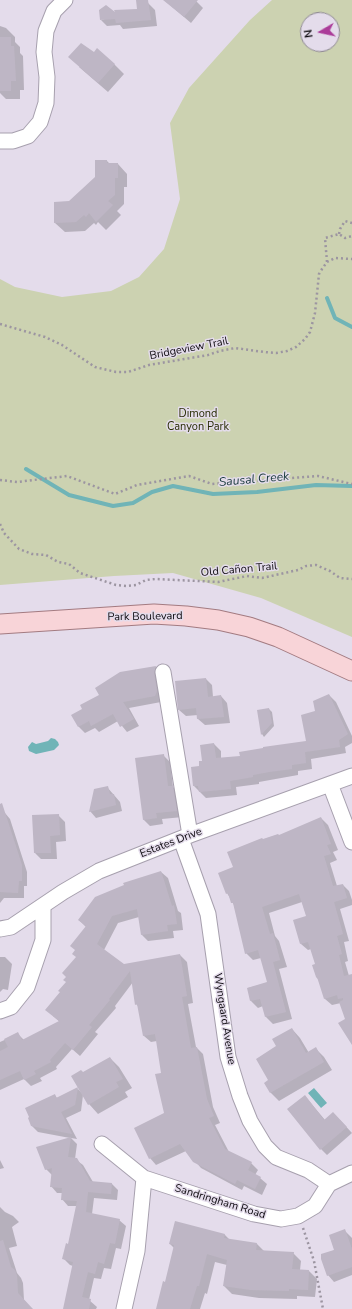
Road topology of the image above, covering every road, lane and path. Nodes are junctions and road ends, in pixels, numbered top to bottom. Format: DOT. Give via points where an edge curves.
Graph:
graph roads {
  1 [pos="65,0"];
  2 [pos="0,141"];
  3 [pos="352,223"];
  4 [pos="339,234"];
  5 [pos="352,236"];
  6 [pos="352,259"];
  7 [pos="327,262"];
  8 [pos="0,324"];
  9 [pos="0,480"];
  10 [pos="352,484"];
  11 [pos="0,524"];
  12 [pos="352,579"];
  13 [pos="0,624"];
  14 [pos="352,671"];
  15 [pos="163,672"];
  16 [pos="352,776"];
  17 [pos="330,784"];
  18 [pos="186,837"];
  19 [pos="352,842"];
  20 [pos="43,906"];
  21 [pos="0,930"];
  22 [pos="0,1011"];
  23 [pos="102,1144"];
  24 [pos="352,1173"];
  25 [pos="144,1178"];
  26 [pos="329,1184"];
  27 [pos="305,1233"];
  28 [pos="124,1309"];
  29 [pos="322,1309"];
  1 -- 2 [label="street" via="54,11 46,32 46,103 40,122 28,136 13,141"];
  3 -- 4 [label="path" via="345,222"];
  4 -- 5 [label="path" via="345,238"];
  4 -- 7 [label="path" via="325,238"];
  6 -- 7 [label="path" via="335,258"];
  7 -- 8 [label="path, Bridgeview Trail" via="319,274 316,313 310,332 296,347 287,351 264,352 235,348 148,365 128,372 116,372 95,367 45,337"];
  9 -- 10 [label="path" via="17,482 67,476 115,494 137,485 189,476 212,484 318,476"];
  11 -- 12 [label="path, Old Cañon Trail" via="4,533 19,549 69,564 80,573 116,585 136,585 156,579 218,582 247,576 262,578 316,565 340,578"];
  13 -- 14 [label="main road, Park Boulevard" via="154,614 218,620 278,637"];
  15 -- 18 [label="street, Wyngaard Avenue"];
  16 -- 17 [label="street, Estates Drive"];
  17 -- 18 [label="street, Estates Drive"];
  17 -- 19 [label="street"];
  18 -- 20 [label="street, Estates Drive" via="100,871"];
  18 -- 26 [label="street, Wyngaard Avenue" via="208,914 228,1057 250,1121 265,1146 276,1157 308,1170"];
  20 -- 21 [label="street, Estates Drive" via="11,927"];
  20 -- 22 [label="street" via="43,940 27,987 11,1007"];
  23 -- 25 [label="street, Sandringham Road"];
  24 -- 26 [label="street"];
  25 -- 26 [label="street, Sandringham Road" via="254,1214 281,1219 298,1216 315,1206"];
  25 -- 28 [label="street" via="137,1252"];
  27 -- 29 [label="path" via="314,1261"];
}
